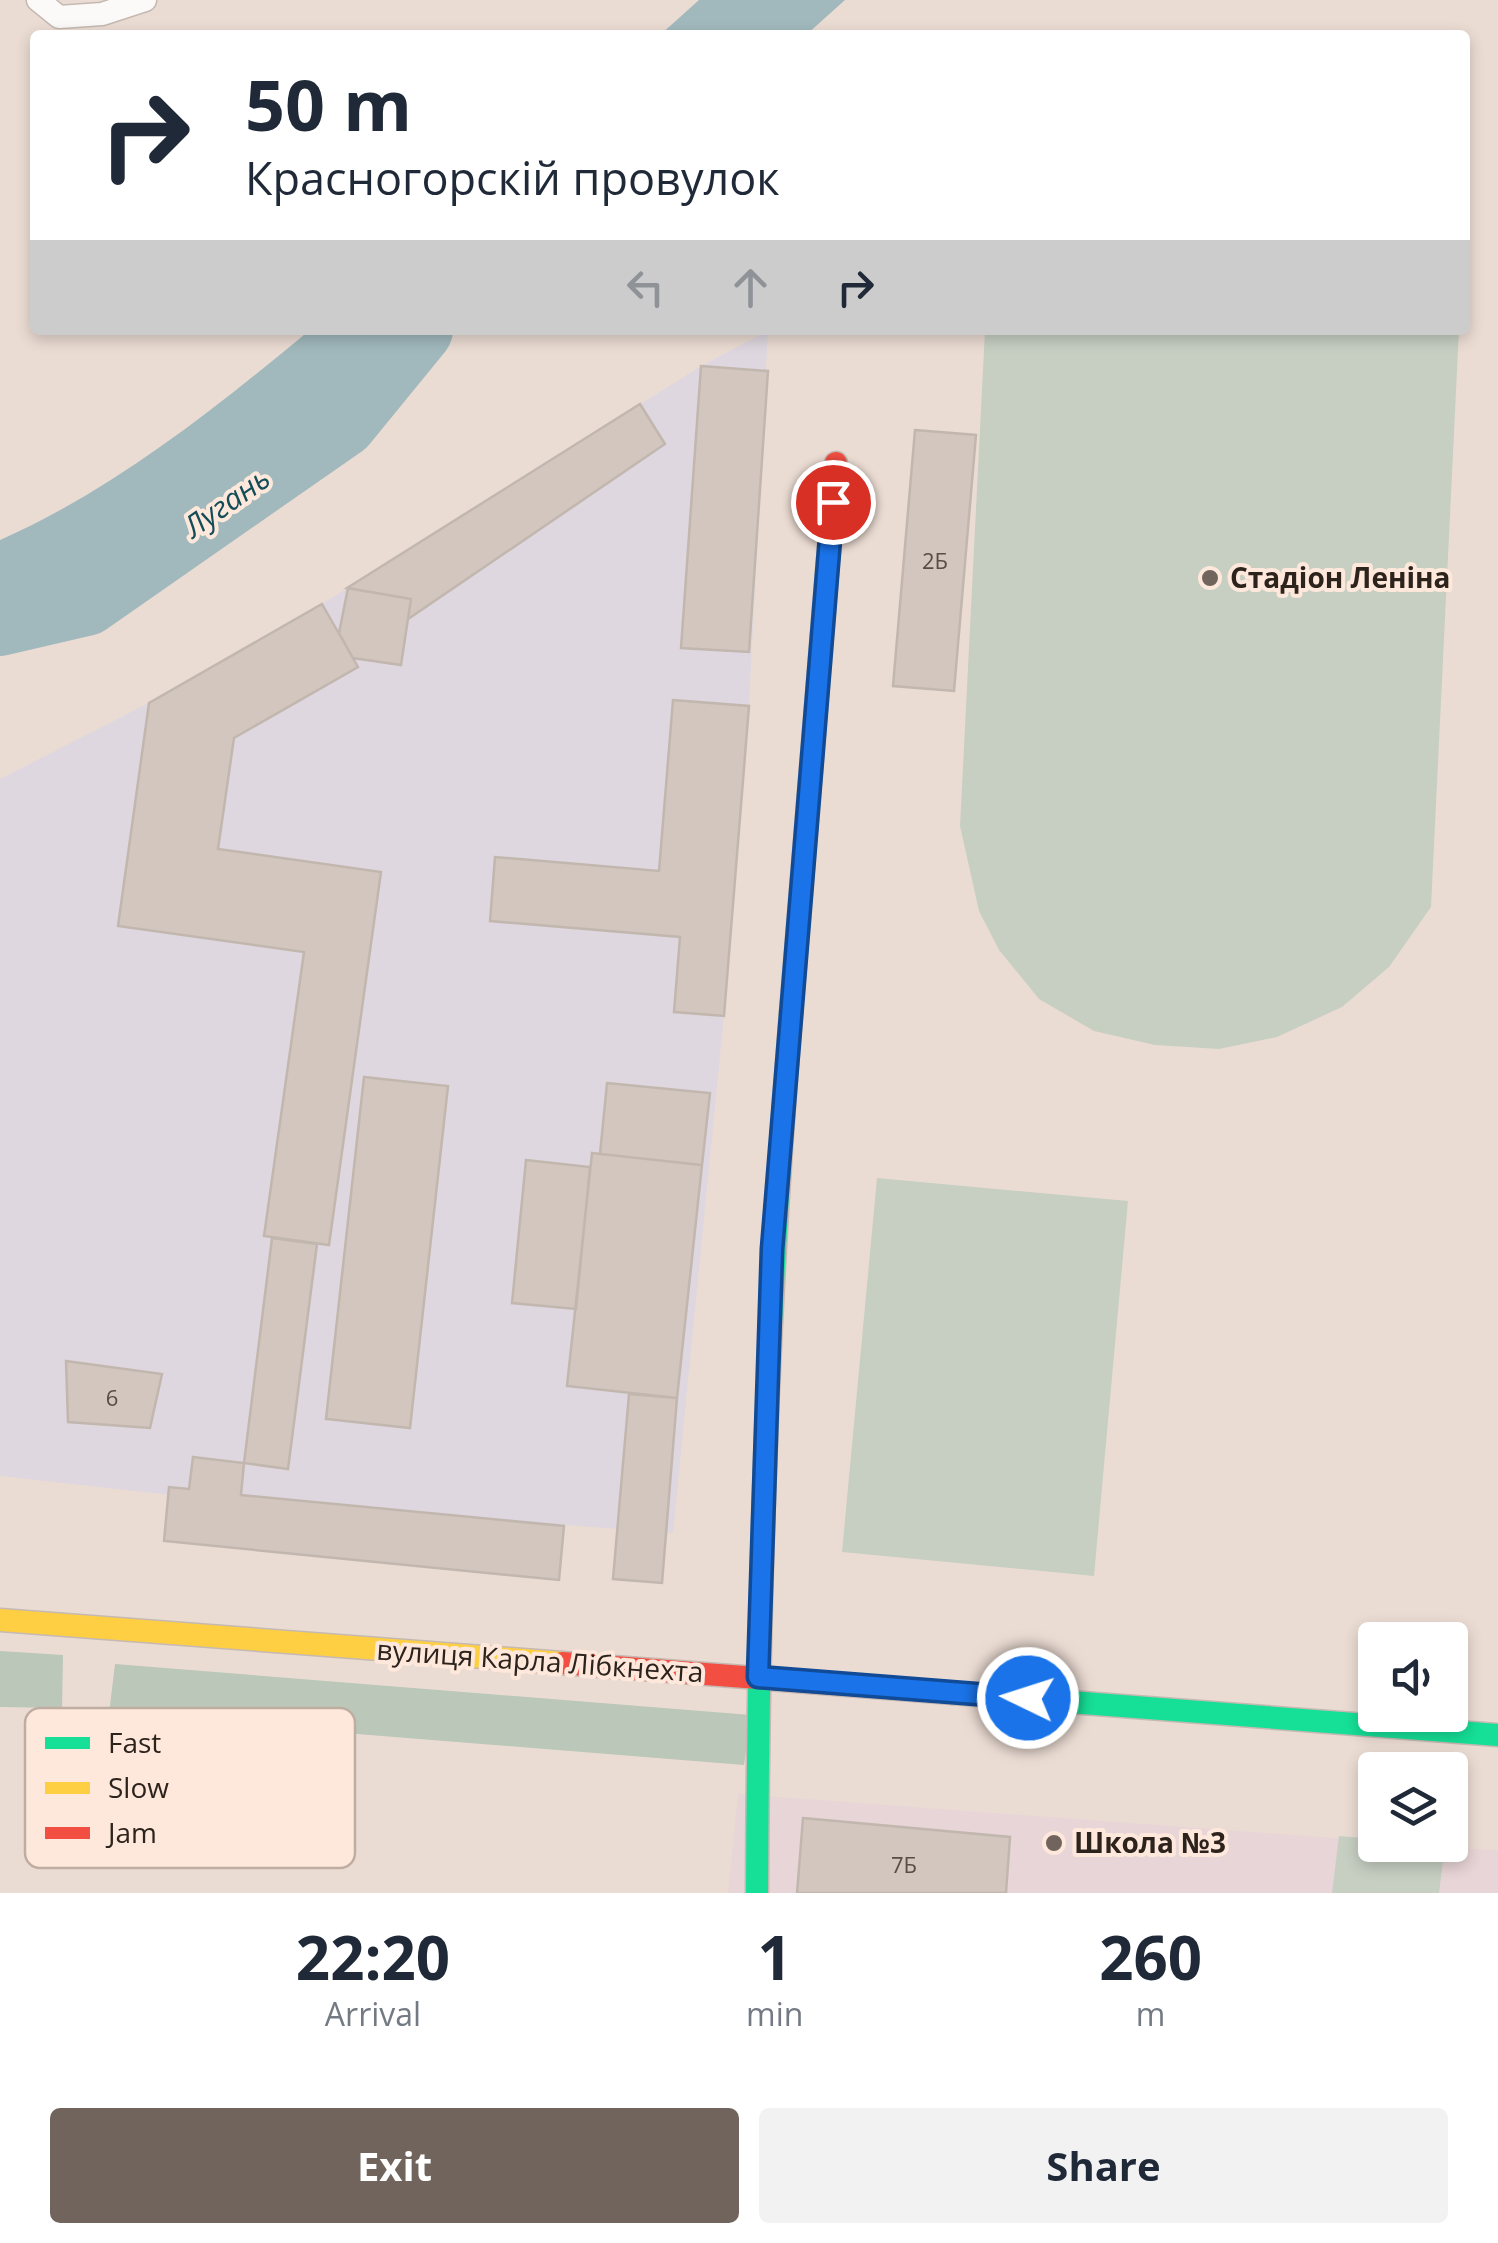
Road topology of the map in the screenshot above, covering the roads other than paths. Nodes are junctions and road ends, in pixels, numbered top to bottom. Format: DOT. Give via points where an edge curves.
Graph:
graph roads {
  1 [pos="38,0"];
  2 [pos="145,0"];
  3 [pos="836,463"];
  4 [pos="0,1620"];
  5 [pos="758,1677"];
  6 [pos="1498,1735"];
  7 [pos="757,1893"];
  1 -- 2 [label="lane" via="59,16 102,14"];
  3 -- 5 [label="street" via="772,1249"];
  4 -- 5 [label="street, вулиця Карла Лібкнехта"];
  5 -- 6 [label="street, вулиця Карла Лібкнехта"];
  5 -- 7 [label="street"];
}
